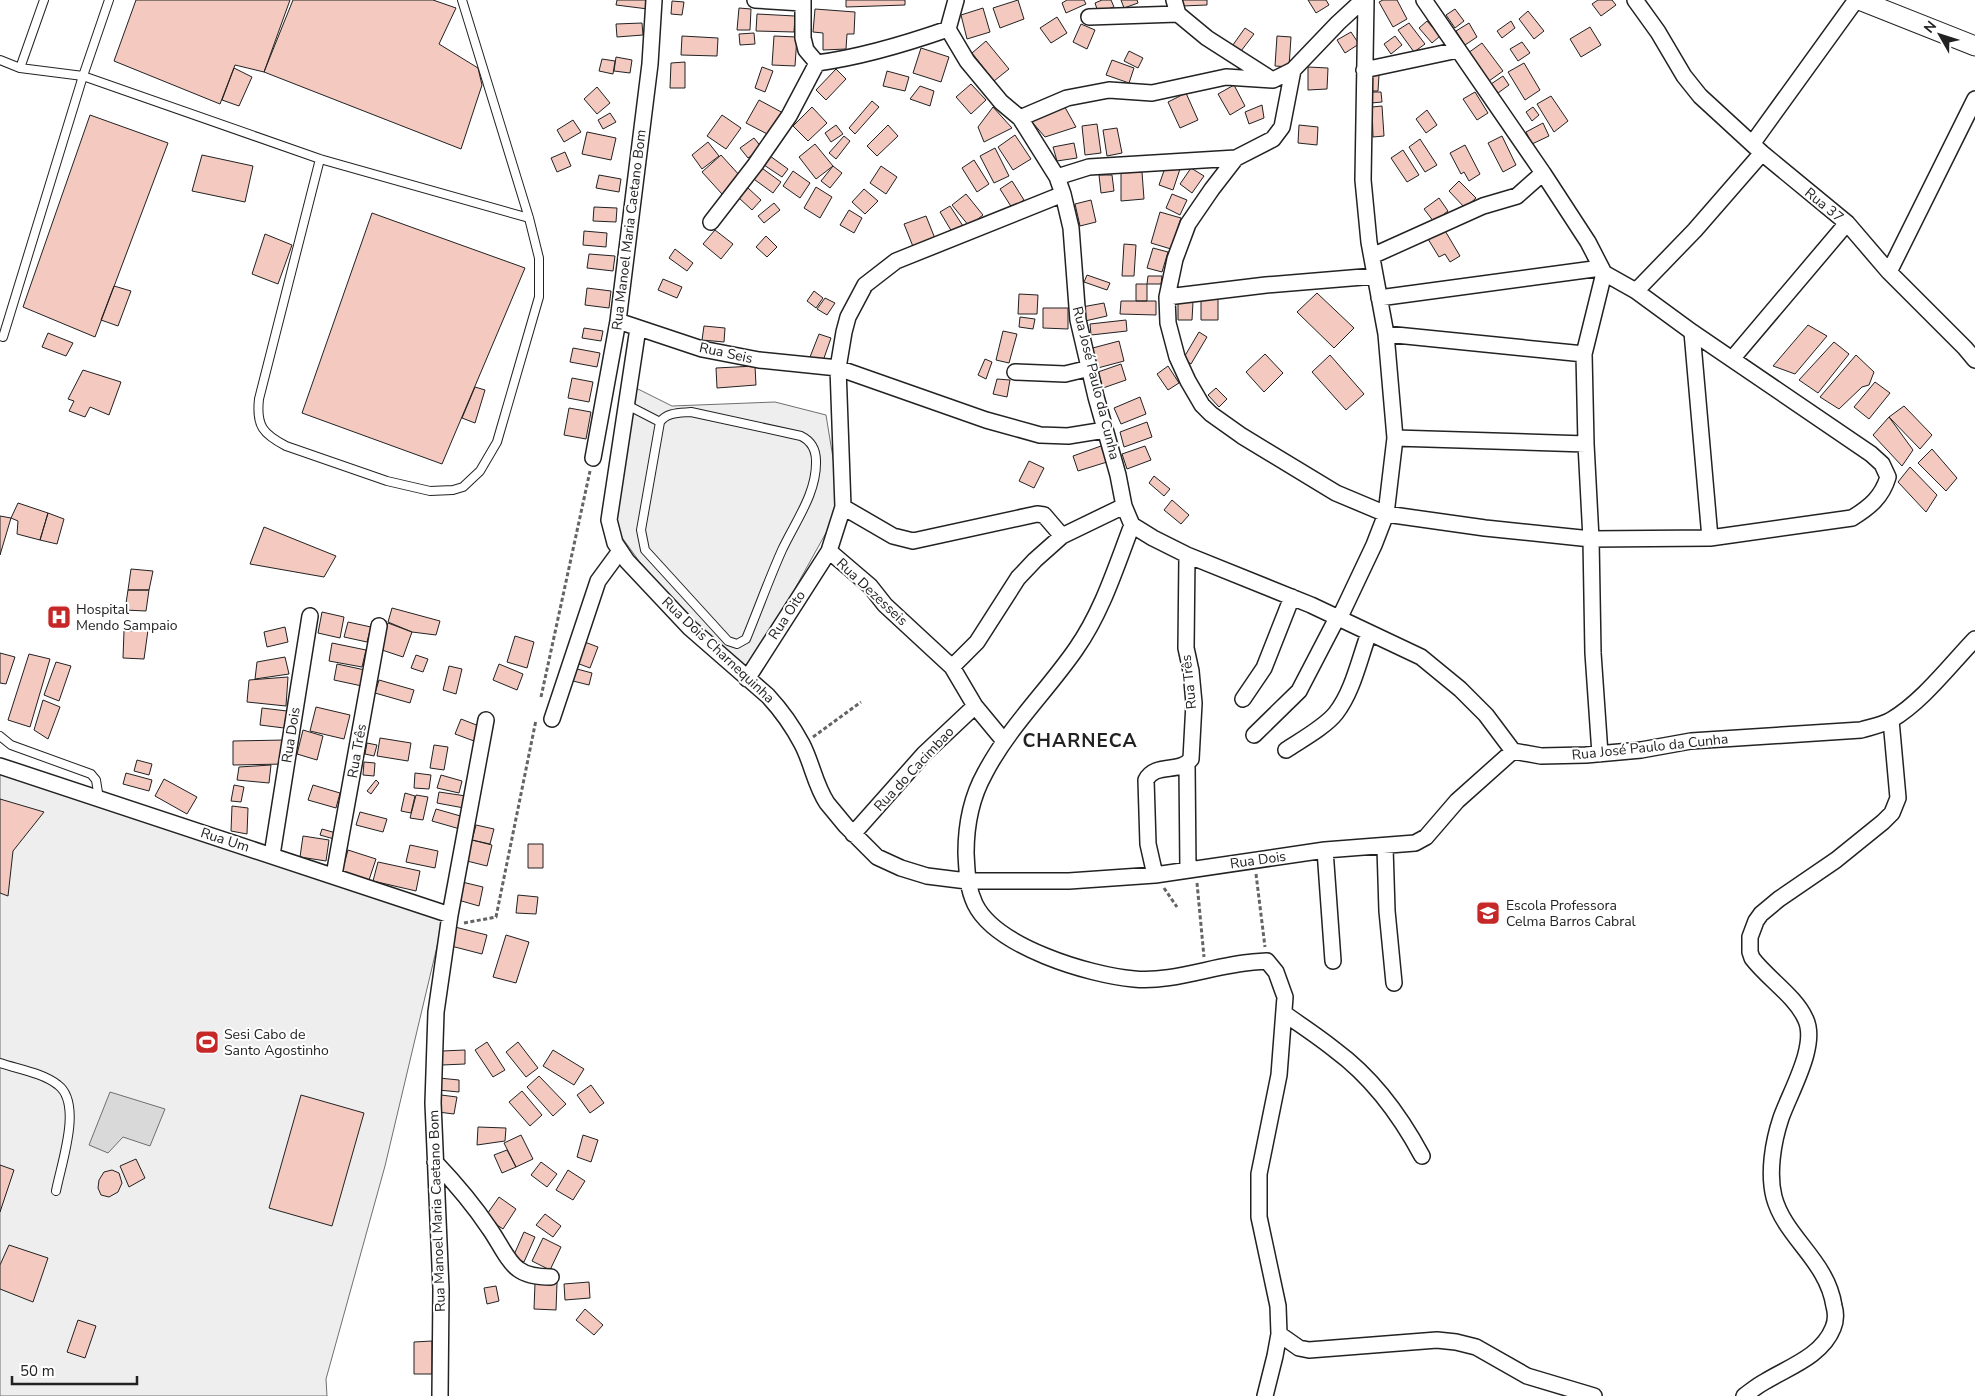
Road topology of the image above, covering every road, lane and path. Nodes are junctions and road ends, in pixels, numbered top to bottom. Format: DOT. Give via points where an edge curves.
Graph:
graph roads {
  1 [pos="44,0"];
  2 [pos="109,0"];
  3 [pos="462,0"];
  4 [pos="654,0"];
  5 [pos="755,0"];
  6 [pos="956,0"];
  7 [pos="1365,0"];
  8 [pos="1424,0"];
  9 [pos="1635,0"];
  10 [pos="1858,0"];
  11 [pos="803,1"];
  12 [pos="1176,7"];
  13 [pos="1089,17"];
  14 [pos="948,29"];
  15 [pos="1975,46"];
  16 [pos="1458,50"];
  17 [pos="0,60"];
  18 [pos="817,63"];
  19 [pos="20,68"];
  20 [pos="1293,70"];
  21 [pos="1364,70"];
  22 [pos="83,76"];
  23 [pos="1273,80"];
  24 [pos="1975,99"];
  25 [pos="1020,118"];
  26 [pos="1757,149"];
  27 [pos="1236,158"];
  28 [pos="320,159"];
  29 [pos="1543,173"];
  30 [pos="1057,177"];
  31 [pos="1063,194"];
  32 [pos="529,218"];
  33 [pos="711,222"];
  34 [pos="1847,223"];
  35 [pos="1372,256"];
  36 [pos="1603,270"];
  37 [pos="1889,272"];
  38 [pos="1375,276"];
  39 [pos="1636,291"];
  40 [pos="1167,297"];
  41 [pos="1379,298"];
  42 [pos="618,321"];
  43 [pos="638,328"];
  44 [pos="1692,332"];
  45 [pos="1386,334"];
  46 [pos="3,337"];
  47 [pos="1584,354"];
  48 [pos="1732,359"];
  49 [pos="1975,360"];
  50 [pos="838,368"];
  51 [pos="1090,368"];
  52 [pos="1015,372"];
  53 [pos="627,404"];
  54 [pos="660,422"];
  55 [pos="1105,430"];
  56 [pos="1396,438"];
  57 [pos="1586,444"];
  58 [pos="592,458"];
  59 [pos="1124,506"];
  60 [pos="842,507"];
  61 [pos="1386,514"];
  62 [pos="1132,525"];
  63 [pos="1062,536"];
  64 [pos="1710,538"];
  65 [pos="1591,539"];
  66 [pos="829,551"];
  67 [pos="620,552"];
  68 [pos="1188,555"];
  69 [pos="1292,597"];
  70 [pos="310,616"];
  71 [pos="1338,619"];
  72 [pos="380,626"];
  73 [pos="1368,633"];
  74 [pos="1975,639"];
  75 [pos="952,667"];
  76 [pos="747,679"];
  77 [pos="1243,699"];
  78 [pos="861,702"];
  79 [pos="975,706"];
  80 [pos="552,719"];
  81 [pos="486,720"];
  82 [pos="1891,720"];
  83 [pos="1254,735"];
  84 [pos="0,736"];
  85 [pos="1004,742"];
  86 [pos="802,745"];
  87 [pos="1286,750"];
  88 [pos="1512,751"];
  89 [pos="1600,754"];
  90 [pos="1187,764"];
  91 [pos="0,766"];
  92 [pos="99,799"];
  93 [pos="853,834"];
  94 [pos="1385,847"];
  95 [pos="1324,850"];
  96 [pos="272,855"];
  97 [pos="1254,861"];
  98 [pos="1192,869"];
  99 [pos="334,875"];
  100 [pos="1155,875"];
  101 [pos="967,881"];
  102 [pos="450,915"];
  103 [pos="1266,961"];
  104 [pos="1333,961"];
  105 [pos="1205,970"];
  106 [pos="1394,983"];
  107 [pos="1285,1014"];
  108 [pos="0,1063"];
  109 [pos="1422,1156"];
  110 [pos="435,1162"];
  111 [pos="56,1192"];
  112 [pos="551,1277"];
  113 [pos="1278,1334"];
  114 [pos="440,1396"];
  115 [pos="1265,1396"];
  116 [pos="1594,1396"];
  117 [pos="1744,1396"];
  1 -- 19 [label="lane"];
  2 -- 22 [label="lane"];
  3 -- 32 [label="lane"];
  4 -- 42 [label="street, Rua Manoel Maria Caetano Bom" via="650,64"];
  5 -- 11 [label="street"];
  6 -- 14 [label="street"];
  7 -- 20 [label="street"];
  7 -- 21 [label="street"];
  8 -- 16 [label="street"];
  9 -- 26 [label="street, Rua 37" via="1700,96"];
  10 -- 15 [label="street"];
  10 -- 26 [label="street"];
  11 -- 18 [label="street" via="806,50"];
  12 -- 13 [label="street"];
  12 -- 23 [label="street" via="1207,38"];
  14 -- 18 [label="street" via="882,50"];
  14 -- 25 [label="street, Rua José Paulo da Cunha" via="967,61"];
  16 -- 21 [label="street"];
  16 -- 29 [label="street"];
  17 -- 19 [label="lane"];
  18 -- 33 [label="street" via="789,116"];
  19 -- 22 [label="lane"];
  20 -- 23 [label="street"];
  20 -- 27 [label="street" via="1278,134"];
  21 -- 35 [label="street" via="1363,180"];
  22 -- 28 [label="lane"];
  22 -- 46 [label="lane"];
  23 -- 25 [label="street" via="1226,78 1152,93 1109,90 1067,98"];
  24 -- 37 [label="street"];
  25 -- 30 [label="street, Rua José Paulo da Cunha"];
  26 -- 34 [label="street, Rua 37"];
  26 -- 39 [label="street" via="1695,230"];
  27 -- 30 [label="street" via="1089,167"];
  27 -- 40 [label="street" via="1188,224 1175,259"];
  28 -- 32 [label="lane"];
  28 -- 32 [label="lane" via="259,399 258,421 273,440 388,481 430,492 452,490 463,486 480,471 492,454 539,297 539,258"];
  29 -- 35 [label="street" via="1517,196 1483,206"];
  29 -- 36 [label="street"];
  30 -- 31 [label="street, Rua José Paulo da Cunha"];
  31 -- 50 [label="street, Rua Dezesseis" via="896,262 878,274 865,285 848,316"];
  31 -- 51 [label="street, Rua José Paulo da Cunha" via="1071,228 1078,320"];
  34 -- 37 [label="street, Rua 37"];
  34 -- 48 [label="street"];
  35 -- 38 [label="street"];
  36 -- 39 [label="street"];
  36 -- 41 [label="street"];
  36 -- 47 [label="street"];
  37 -- 49 [label="street, Rua 37"];
  38 -- 40 [label="street"];
  38 -- 41 [label="street"];
  39 -- 44 [label="street"];
  40 -- 61 [label="street" via="1168,323 1177,357 1188,382 1211,414 1336,493"];
  41 -- 45 [label="street"];
  42 -- 43 [label="street, Rua Seis"];
  42 -- 58 [label="street, Rua Manoel Maria Caetano Bom"];
  43 -- 50 [label="street, Rua Seis" via="702,349 759,360"];
  43 -- 53 [label="street, Rua Dois Charnequinha"];
  44 -- 48 [label="street"];
  44 -- 64 [label="street"];
  45 -- 47 [label="street"];
  45 -- 56 [label="street"];
  47 -- 57 [label="street"];
  48 -- 64 [label="street" via="1871,454 1882,464 1888,477 1880,496 1852,518"];
  50 -- 55 [label="street, Rua Seis" via="986,420 1040,435 1068,436"];
  50 -- 60 [label="street, Rua Dezesseis"];
  51 -- 52 [label="street" via="1065,374"];
  51 -- 55 [label="street, Rua José Paulo da Cunha"];
  53 -- 54 [label="lane"];
  53 -- 67 [label="street, Rua Dois Charnequinha" via="609,520"];
  54 -- 54 [label="lane" via="669,415 691,412 801,436 814,448 816,461 812,488 746,640 737,644 728,642 645,550 642,530"];
  55 -- 59 [label="street, Rua José Paulo da Cunha"];
  56 -- 57 [label="street"];
  56 -- 61 [label="street"];
  57 -- 65 [label="street"];
  59 -- 62 [label="street, Rua José Paulo da Cunha"];
  59 -- 63 [label="street"];
  60 -- 63 [label="street" via="894,536 913,542 1037,514 1044,515"];
  60 -- 66 [label="street, Rua Dezesseis"];
  61 -- 65 [label="street"];
  61 -- 71 [label="street"];
  62 -- 68 [label="street"];
  62 -- 85 [label="street" via="1093,621 1077,648"];
  63 -- 75 [label="street" via="1018,578 977,642"];
  64 -- 65 [label="street"];
  65 -- 89 [label="street" via="1593,653"];
  66 -- 75 [label="street, Rua Dezesseis" via="870,586 885,605"];
  66 -- 76 [label="street, Rua Oito"];
  67 -- 76 [label="street, Rua Dois Charnequinha" via="690,628"];
  67 -- 80 [label="street" via="596,587"];
  68 -- 69 [label="street"];
  68 -- 90 [label="street, Rua Três" via="1186,648 1194,703 1191,759"];
  69 -- 71 [label="street"];
  69 -- 77 [label="street" via="1264,668"];
  70 -- 96 [label="street, Rua Dois"];
  71 -- 73 [label="street"];
  71 -- 83 [label="street" via="1300,691"];
  72 -- 99 [label="street, Rua Três"];
  73 -- 87 [label="street" via="1346,696 1335,715"];
  73 -- 88 [label="street" via="1421,657 1438,670 1486,715"];
  74 -- 82 [label="street, Rua José Paulo da Cunha" via="1921,696"];
  75 -- 79 [label="street, Rua Dezesseis"];
  76 -- 86 [label="street, Rua Dois Charnequinha" via="777,706"];
  78 -- 86 [label="path"];
  79 -- 85 [label="street, Rua Dezesseis"];
  79 -- 93 [label="street, Rua do Cacimbao" via="924,754"];
  81 -- 102 [label="street, Rua Manoel Maria Caetano Bom"];
  82 -- 89 [label="street, Rua José Paulo da Cunha" via="1861,730 1690,741"];
  82 -- 117 [label="street" via="1898,798 1892,813 1836,860 1779,899 1756,921 1750,937 1752,958 1797,1006 1809,1026 1808,1044 1775,1140 1772,1166 1774,1197 1785,1220 1823,1272 1836,1315 1834,1328 1820,1348"];
  84 -- 92 [label="lane" via="11,745 91,774 96,780"];
  85 -- 101 [label="street" via="984,774 967,821"];
  86 -- 93 [label="street, Rua Dois Charnequinha" via="822,795"];
  88 -- 89 [label="street, Rua José Paulo da Cunha" via="1541,756"];
  88 -- 94 [label="street, Rua Dois" via="1457,801 1421,840"];
  90 -- 98 [label="street, Rua Três"];
  90 -- 100 [label="street" via="1154,771 1147,777 1148,844"];
  91 -- 92 [label="street, Rua Um"];
  92 -- 96 [label="street, Rua Um"];
  93 -- 101 [label="street, Rua Dois Charnequinha" via="870,852 888,863 927,876"];
  94 -- 95 [label="street, Rua Dois"];
  94 -- 106 [label="street"];
  95 -- 97 [label="street, Rua Dois"];
  95 -- 104 [label="street"];
  96 -- 99 [label="street, Rua Um"];
  97 -- 98 [label="street, Rua Dois"];
  97 -- 103 [label="path"];
  98 -- 100 [label="street, Rua Dois"];
  98 -- 105 [label="path"];
  99 -- 102 [label="street, Rua Um"];
  100 -- 101 [label="street, Rua Dois" via="1069,881"];
  101 -- 105 [label="street" via="975,904 991,924 1037,953 1058,961 1133,979 1151,980"];
  102 -- 110 [label="street, Rua Manoel Maria Caetano Bom" via="436,1012"];
  103 -- 105 [label="street"];
  103 -- 107 [label="street" via="1276,972 1285,997"];
  107 -- 109 [label="street" via="1337,1051 1372,1083 1399,1116"];
  107 -- 113 [label="street" via="1279,1075 1259,1174 1259,1217 1278,1306"];
  108 -- 111 [label="lane" via="44,1078 66,1091 71,1118"];
  110 -- 112 [label="street" via="463,1192 513,1265 529,1275"];
  110 -- 114 [label="street, Rua Manoel Maria Caetano Bom" via="441,1289"];
  113 -- 115 [label="street"];
  113 -- 116 [label="street" via="1299,1348 1309,1350 1437,1340 1456,1342 1476,1347 1526,1376"];
}
